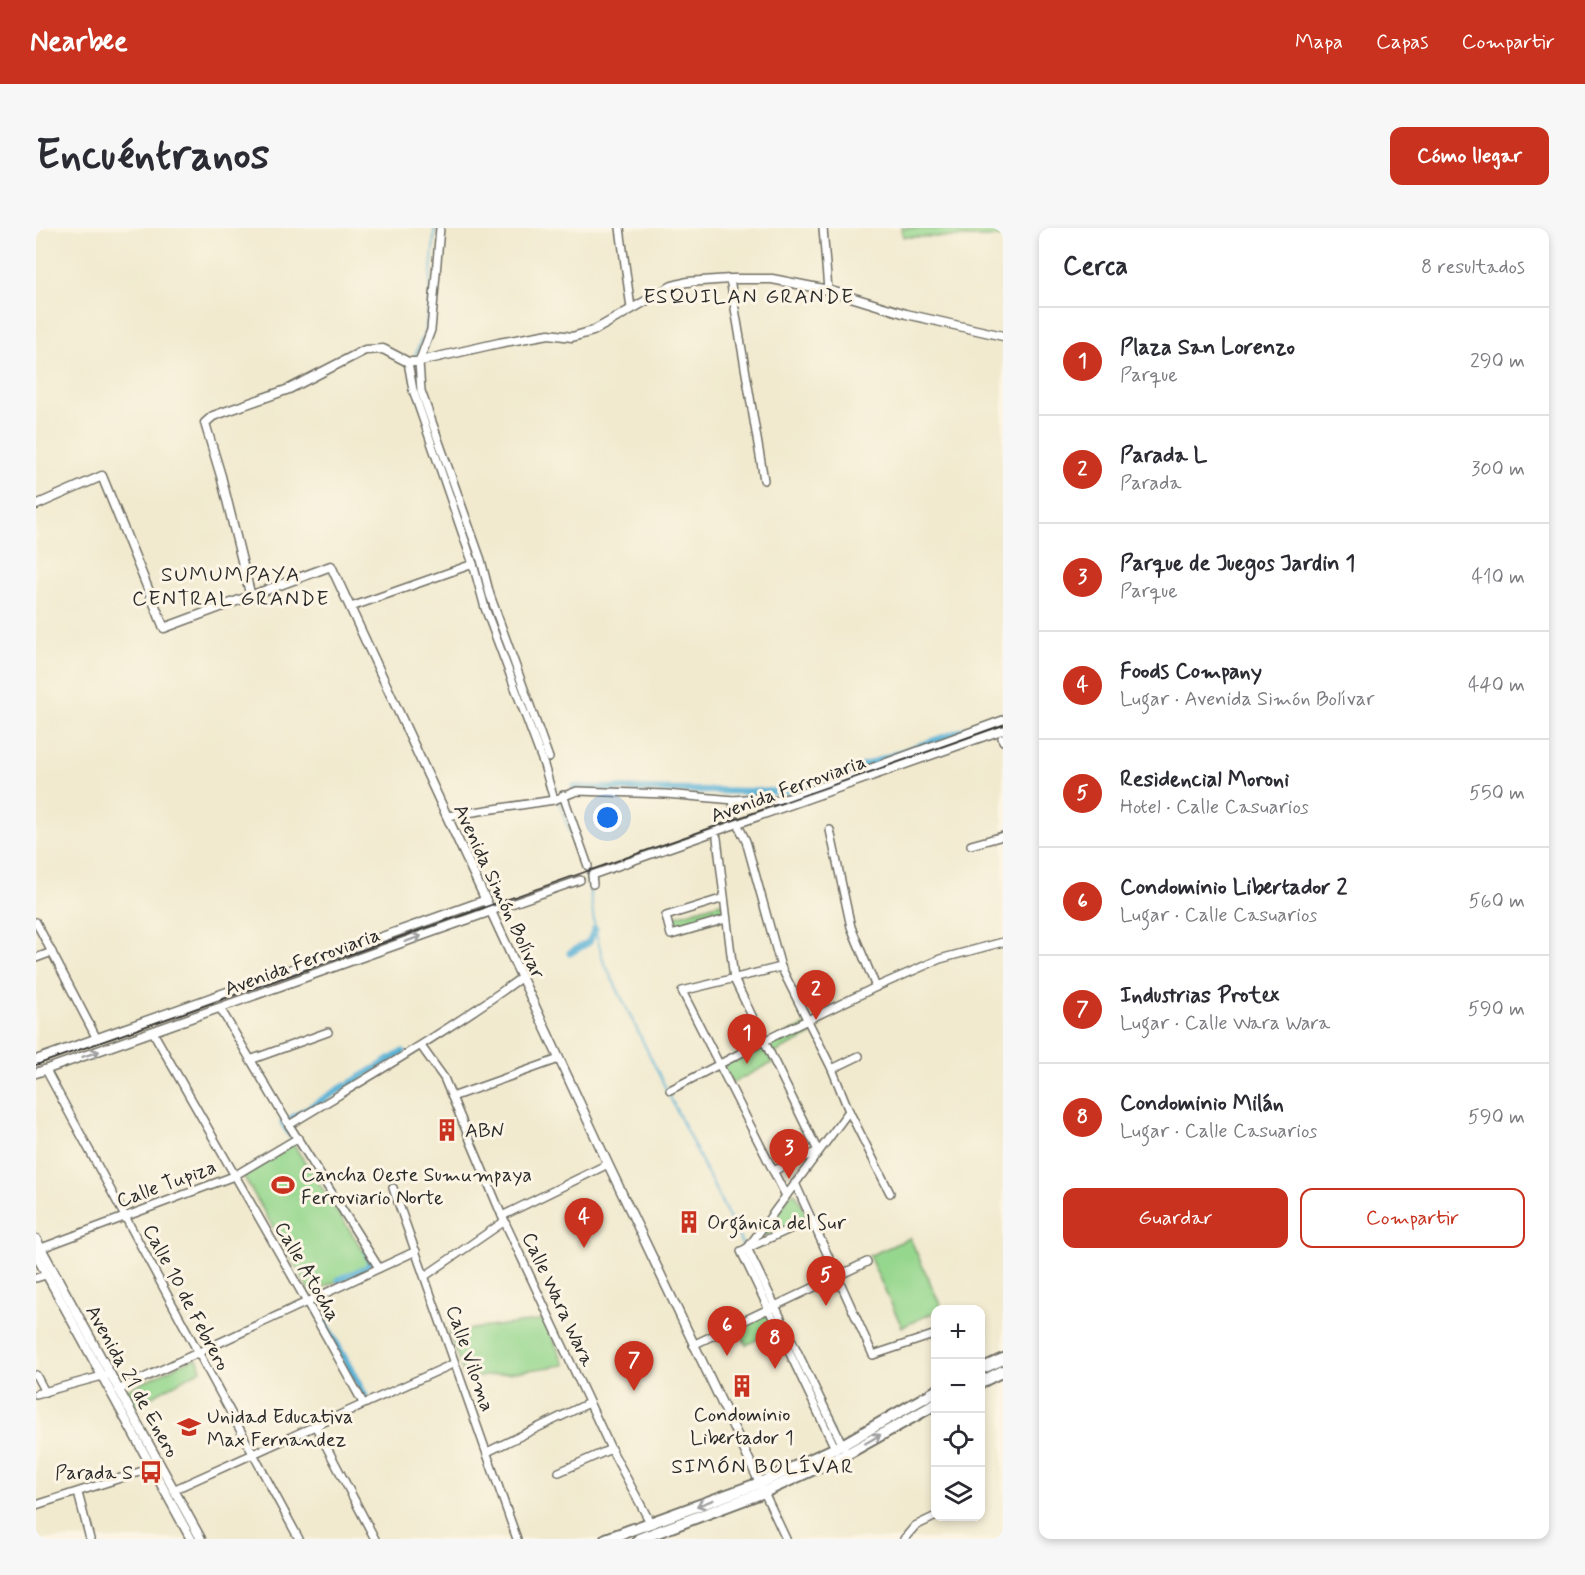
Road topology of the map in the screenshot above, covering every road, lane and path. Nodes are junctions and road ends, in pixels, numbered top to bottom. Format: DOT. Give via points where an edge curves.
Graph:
graph roads {
  1 [pos="440,228"];
  2 [pos="620,228"];
  3 [pos="823,228"];
  4 [pos="730,279"];
  5 [pos="828,290"];
  6 [pos="631,308"];
  7 [pos="1003,336"];
  8 [pos="413,362"];
  9 [pos="764,480"];
  10 [pos="36,505"];
  11 [pos="473,564"];
  12 [pos="251,597"];
  13 [pos="351,607"];
  14 [pos="1003,720"];
  15 [pos="1003,730"];
  16 [pos="549,758"];
  17 [pos="563,795"];
  18 [pos="554,800"];
  19 [pos="734,800"];
  20 [pos="733,815"];
  21 [pos="447,816"];
  22 [pos="740,829"];
  23 [pos="830,830"];
  24 [pos="1003,836"];
  25 [pos="717,838"];
  26 [pos="971,845"];
  27 [pos="588,866"];
  28 [pos="580,880"];
  29 [pos="593,884"];
  30 [pos="724,898"];
  31 [pos="486,900"];
  32 [pos="491,911"];
  33 [pos="726,919"];
  34 [pos="36,922"];
  35 [pos="1003,942"];
  36 [pos="52,952"];
  37 [pos="36,958"];
  38 [pos="781,967"];
  39 [pos="522,977"];
  40 [pos="734,979"];
  41 [pos="876,987"];
  42 [pos="220,1008"];
  43 [pos="808,1021"];
  44 [pos="153,1032"];
  45 [pos="328,1032"];
  46 [pos="97,1040"];
  47 [pos="764,1041"];
  48 [pos="421,1046"];
  49 [pos="859,1056"];
  50 [pos="559,1059"];
  51 [pos="36,1060"];
  52 [pos="250,1060"];
  53 [pos="719,1065"];
  54 [pos="832,1069"];
  55 [pos="46,1070"];
  56 [pos="36,1073"];
  57 [pos="670,1090"];
  58 [pos="452,1097"];
  59 [pos="849,1111"];
  60 [pos="288,1125"];
  61 [pos="298,1138"];
  62 [pos="818,1151"];
  63 [pos="608,1164"];
  64 [pos="773,1171"];
  65 [pos="234,1176"];
  66 [pos="795,1183"];
  67 [pos="393,1188"];
  68 [pos="890,1193"];
  69 [pos="786,1196"];
  70 [pos="125,1216"];
  71 [pos="503,1219"];
  72 [pos="812,1219"];
  73 [pos="36,1239"];
  74 [pos="744,1250"];
  75 [pos="38,1251"];
  76 [pos="416,1251"];
  77 [pos="867,1262"];
  78 [pos="379,1268"];
  79 [pos="46,1275"];
  80 [pos="837,1275"];
  81 [pos="425,1276"];
  82 [pos="36,1278"];
  83 [pos="308,1301"];
  84 [pos="772,1306"];
  85 [pos="931,1336"];
  86 [pos="693,1344"];
  87 [pos="198,1352"];
  88 [pos="1003,1359"];
  89 [pos="454,1363"];
  90 [pos="985,1367"];
  91 [pos="1003,1371"];
  92 [pos="36,1375"];
  93 [pos="105,1375"];
  94 [pos="985,1380"];
  95 [pos="118,1390"];
  96 [pos="45,1392"];
  97 [pos="36,1394"];
  98 [pos="931,1394"];
  99 [pos="363,1403"];
  100 [pos="589,1403"];
  101 [pos="931,1406"];
  102 [pos="315,1425"];
  103 [pos="611,1449"];
  104 [pos="841,1451"];
  105 [pos="487,1452"];
  106 [pos="252,1453"];
  107 [pos="156,1467"];
  108 [pos="560,1472"];
  109 [pos="762,1487"];
  110 [pos="173,1490"];
  111 [pos="78,1493"];
  112 [pos="36,1505"];
  113 [pos="931,1518"];
  114 [pos="653,1528"];
  115 [pos="90,1539"];
  116 [pos="191,1539"];
  117 [pos="201,1539"];
  118 [pos="299,1539"];
  119 [pos="375,1539"];
  120 [pos="517,1539"];
  121 [pos="606,1539"];
  122 [pos="639,1539"];
  123 [pos="786,1539"];
  124 [pos="904,1539"];
  1 -- 8 [label="street" via="430,330"];
  2 -- 6 [label="street"];
  3 -- 5 [label="street"];
  4 -- 5 [label="street" via="772,279"];
  4 -- 6 [label="street" via="672,286"];
  4 -- 9 [label="street"];
  5 -- 7 [label="street" via="906,314"];
  6 -- 8 [label="street" via="593,331 572,337 549,334"];
  8 -- 11 [label="street" via="413,390"];
  8 -- 12 [label="street" via="383,349 365,350 289,389 213,416 205,423"];
  8 -- 16 [label="street"];
  10 -- 12 [label="street, Avenida Simón Bolívar" via="102,476 164,628"];
  11 -- 13 [label="street"];
  11 -- 18 [label="street"];
  12 -- 13 [label="street, Avenida Simón Bolívar" via="331,566"];
  13 -- 21 [label="street, Avenida Simón Bolívar"];
  14 -- 19 [label="street, Avenida Ferroviaria" via="789,798"];
  15 -- 29 [label="street, Avenida Ferroviaria" via="592,875"];
  17 -- 18 [label="street"];
  17 -- 19 [label="street" via="577,791"];
  17 -- 27 [label="street"];
  18 -- 21 [label="street"];
  19 -- 20 [label="street, Avenida Ferroviaria"];
  21 -- 31 [label="street, Avenida Simón Bolívar"];
  22 -- 38 [label="street"];
  23 -- 41 [label="street" via="851,927"];
  24 -- 26 [label="street"];
  25 -- 30 [label="street"];
  28 -- 32 [label="street, Avenida Ferroviaria"];
  30 -- 33 [label="street"];
  30 -- 33 [label="street" via="666,915 671,935"];
  31 -- 32 [label="street, Avenida Simón Bolívar"];
  31 -- 46 [label="street, Avenida Ferroviaria"];
  32 -- 39 [label="street, Avenida Simón Bolívar"];
  42 -- 32 [label="street, Avenida Ferroviaria, one-way"];
  33 -- 40 [label="street"];
  34 -- 36 [label="street"];
  35 -- 41 [label="street" via="940,959"];
  36 -- 37 [label="street"];
  36 -- 46 [label="street"];
  38 -- 40 [label="street"];
  38 -- 43 [label="street"];
  39 -- 48 [label="street"];
  39 -- 50 [label="street, Avenida Simón Bolívar"];
  40 -- 47 [label="street"];
  40 -- 53 [label="street" via="682,991"];
  41 -- 43 [label="street"];
  42 -- 44 [label="street, Avenida Ferroviaria"];
  42 -- 52 [label="street"];
  43 -- 47 [label="street"];
  43 -- 54 [label="street"];
  55 -- 44 [label="street, Avenida Ferroviaria, one-way"];
  44 -- 65 [label="street, Calle Atocha"];
  45 -- 52 [label="street"];
  46 -- 51 [label="street, Avenida Ferroviaria"];
  47 -- 53 [label="street"];
  47 -- 62 [label="street"];
  48 -- 58 [label="street, Calle Wara Wara" via="444,1078"];
  48 -- 60 [label="street"];
  49 -- 54 [label="street"];
  50 -- 58 [label="street"];
  50 -- 63 [label="street, Avenida Simón Bolívar"];
  52 -- 60 [label="street"];
  53 -- 57 [label="street"];
  53 -- 64 [label="street"];
  54 -- 59 [label="street"];
  55 -- 56 [label="street, Avenida Ferroviaria"];
  55 -- 70 [label="street, Calle 10 de Febrero"];
  58 -- 71 [label="street, Calle Wara Wara"];
  59 -- 62 [label="street"];
  59 -- 68 [label="street"];
  60 -- 61 [label="street"];
  61 -- 65 [label="street, Calle Tupiza"];
  61 -- 78 [label="street"];
  62 -- 64 [label="street"];
  62 -- 66 [label="street"];
  63 -- 71 [label="street"];
  63 -- 86 [label="street, Avenida Simón Bolívar"];
  64 -- 69 [label="street"];
  65 -- 70 [label="street, Calle Tupiza"];
  65 -- 83 [label="street, Calle Atocha"];
  66 -- 69 [label="street"];
  66 -- 72 [label="street"];
  67 -- 76 [label="street, Calle Viloma"];
  69 -- 74 [label="street"];
  70 -- 75 [label="street, Calle Tupiza"];
  70 -- 87 [label="street, Calle 10 de Febrero"];
  71 -- 81 [label="street"];
  71 -- 100 [label="street, Calle Wara Wara"];
  72 -- 74 [label="street"];
  72 -- 80 [label="street"];
  73 -- 75 [label="street, Avenida 21 de Enero"];
  74 -- 84 [label="street"];
  75 -- 79 [label="street, Avenida 21 de Enero"];
  75 -- 93 [label="street, Avenida 21 de Enero"];
  76 -- 78 [label="street"];
  76 -- 81 [label="street, Calle Viloma"];
  77 -- 80 [label="street"];
  78 -- 83 [label="street"];
  79 -- 82 [label="street"];
  79 -- 93 [label="street, Avenida 21 de Enero"];
  80 -- 84 [label="street"];
  80 -- 85 [label="street" via="873,1355"];
  81 -- 89 [label="street, Calle Viloma"];
  83 -- 87 [label="street"];
  83 -- 99 [label="street, Calle Atocha"];
  84 -- 86 [label="street"];
  84 -- 104 [label="street"];
  86 -- 109 [label="street, Avenida Simón Bolívar"];
  87 -- 95 [label="street"];
  87 -- 106 [label="street, Calle 10 de Febrero"];
  88 -- 90 [label="main road"];
  89 -- 99 [label="street"];
  89 -- 105 [label="street, Calle Viloma"];
  91 -- 94 [label="main road"];
  92 -- 96 [label="street"];
  93 -- 95 [label="street, Avenida 21 de Enero"];
  93 -- 96 [label="street"];
  93 -- 107 [label="street, Avenida 21 de Enero"];
  95 -- 107 [label="street, Avenida 21 de Enero"];
  96 -- 97 [label="street"];
  98 -- 104 [label="main road"];
  99 -- 102 [label="street"];
  100 -- 103 [label="street, Calle Wara Wara"];
  100 -- 105 [label="street"];
  104 -- 101 [label="main road, one-way"];
  102 -- 106 [label="street"];
  102 -- 119 [label="street"];
  103 -- 108 [label="street"];
  103 -- 114 [label="street, Calle Wara Wara"];
  104 -- 109 [label="main road"];
  105 -- 120 [label="street, Calle Viloma"];
  106 -- 110 [label="street"];
  106 -- 118 [label="street, Calle 10 de Febrero"];
  107 -- 110 [label="street, Avenida 21 de Enero"];
  107 -- 111 [label="street"];
  107 -- 116 [label="street, Avenida 21 de Enero"];
  109 -- 114 [label="main road"];
  109 -- 123 [label="street, Avenida Simón Bolívar"];
  110 -- 117 [label="street, Avenida 21 de Enero"];
  111 -- 112 [label="street"];
  111 -- 115 [label="street"];
  113 -- 124 [label="street" via="915,1526"];
  114 -- 121 [label="main road"];
  114 -- 122 [label="main road"];
}
